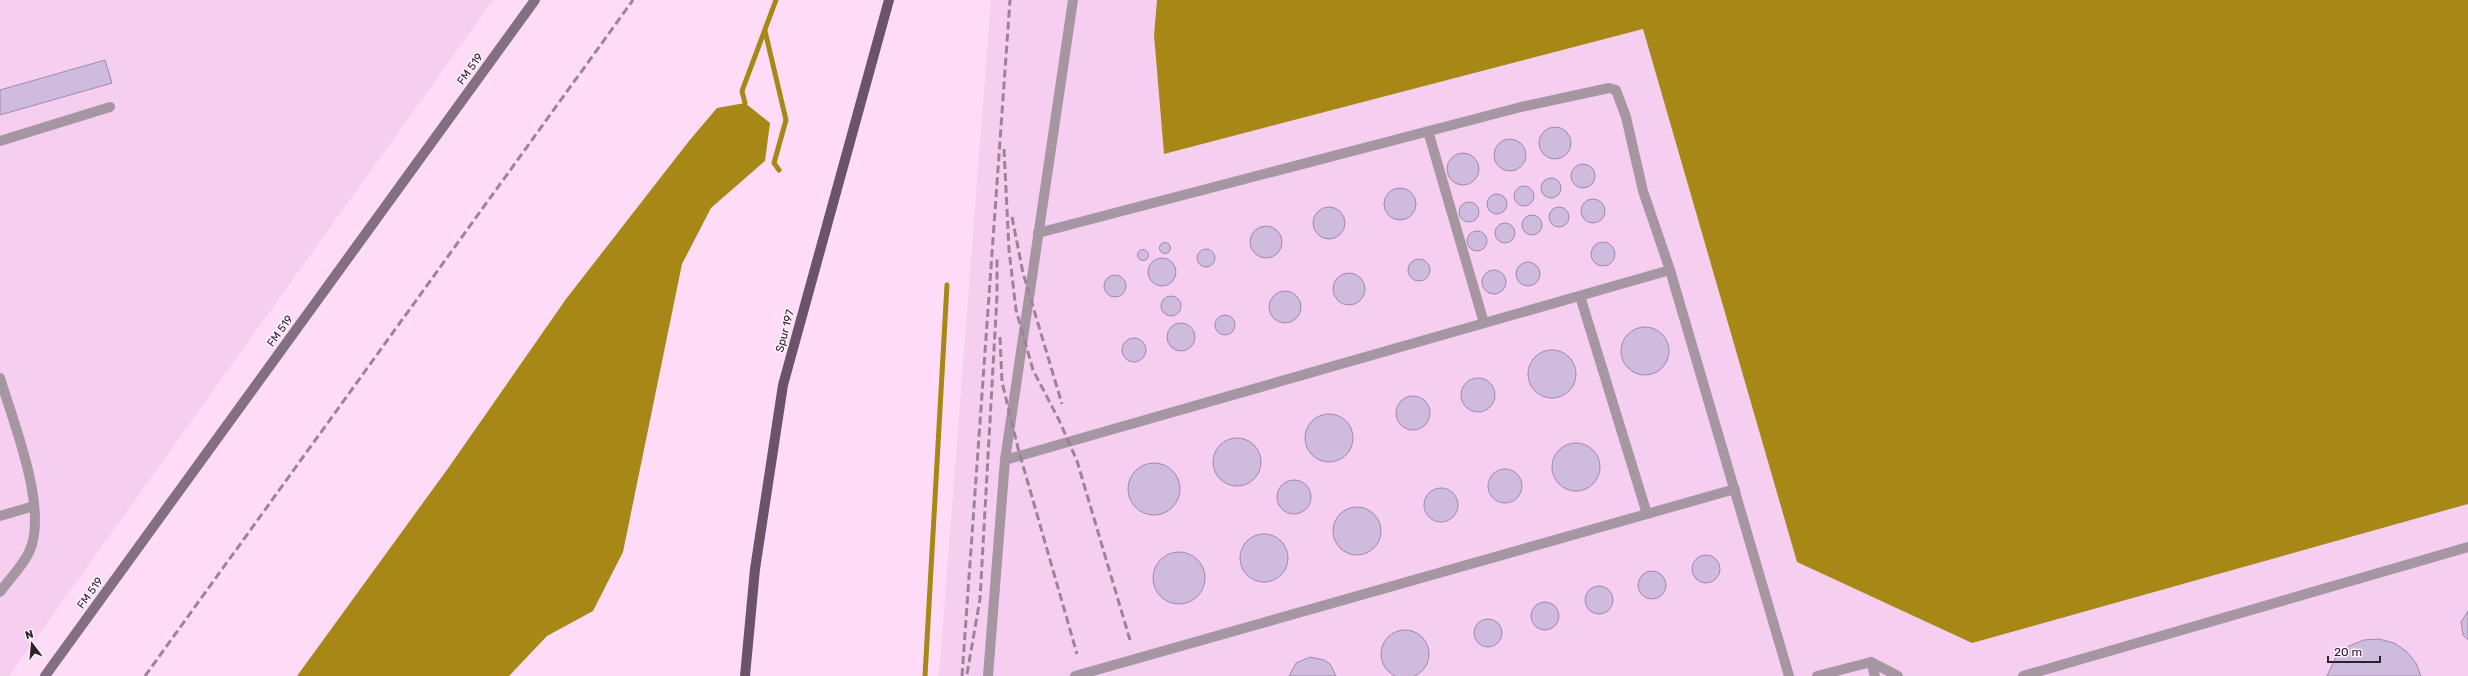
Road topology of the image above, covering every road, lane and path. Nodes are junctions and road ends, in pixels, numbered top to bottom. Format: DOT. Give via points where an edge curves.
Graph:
graph roads {
  1 [pos="535,0"];
  2 [pos="889,0"];
  3 [pos="1073,0"];
  4 [pos="110,107"];
  5 [pos="1428,131"];
  6 [pos="0,141"];
  7 [pos="1038,233"];
  8 [pos="1670,270"];
  9 [pos="1580,296"];
  10 [pos="1484,323"];
  11 [pos="0,378"];
  12 [pos="1005,460"];
  13 [pos="1735,489"];
  14 [pos="34,506"];
  15 [pos="1646,514"];
  16 [pos="0,516"];
  17 [pos="2468,547"];
  18 [pos="0,592"];
  19 [pos="1871,662"];
  20 [pos="45,676"];
  21 [pos="745,676"];
  22 [pos="988,676"];
  23 [pos="1075,676"];
  24 [pos="1789,676"];
  25 [pos="1817,676"];
  26 [pos="1875,676"];
  27 [pos="1898,676"];
  28 [pos="2023,676"];
  1 -- 20 [label="main road, FM 519 / FM 519"];
  2 -- 21 [label="main road, Spur 197" via="783,385 755,569"];
  3 -- 7 [label="lane"];
  4 -- 6 [label="lane"];
  5 -- 7 [label="lane"];
  5 -- 8 [label="lane" via="1609,88 1616,90 1626,117 1643,191"];
  5 -- 10 [label="lane"];
  7 -- 12 [label="lane"];
  8 -- 9 [label="lane"];
  8 -- 13 [label="lane"];
  9 -- 10 [label="lane"];
  9 -- 15 [label="lane"];
  10 -- 12 [label="lane"];
  11 -- 14 [label="lane" via="34,494"];
  12 -- 22 [label="lane"];
  13 -- 15 [label="lane"];
  13 -- 24 [label="lane"];
  14 -- 16 [label="lane"];
  14 -- 18 [label="lane" via="35,533 30,551"];
  15 -- 23 [label="lane"];
  17 -- 28 [label="lane"];
  19 -- 25 [label="lane"];
  19 -- 26 [label="lane"];
  19 -- 27 [label="lane"];
}
